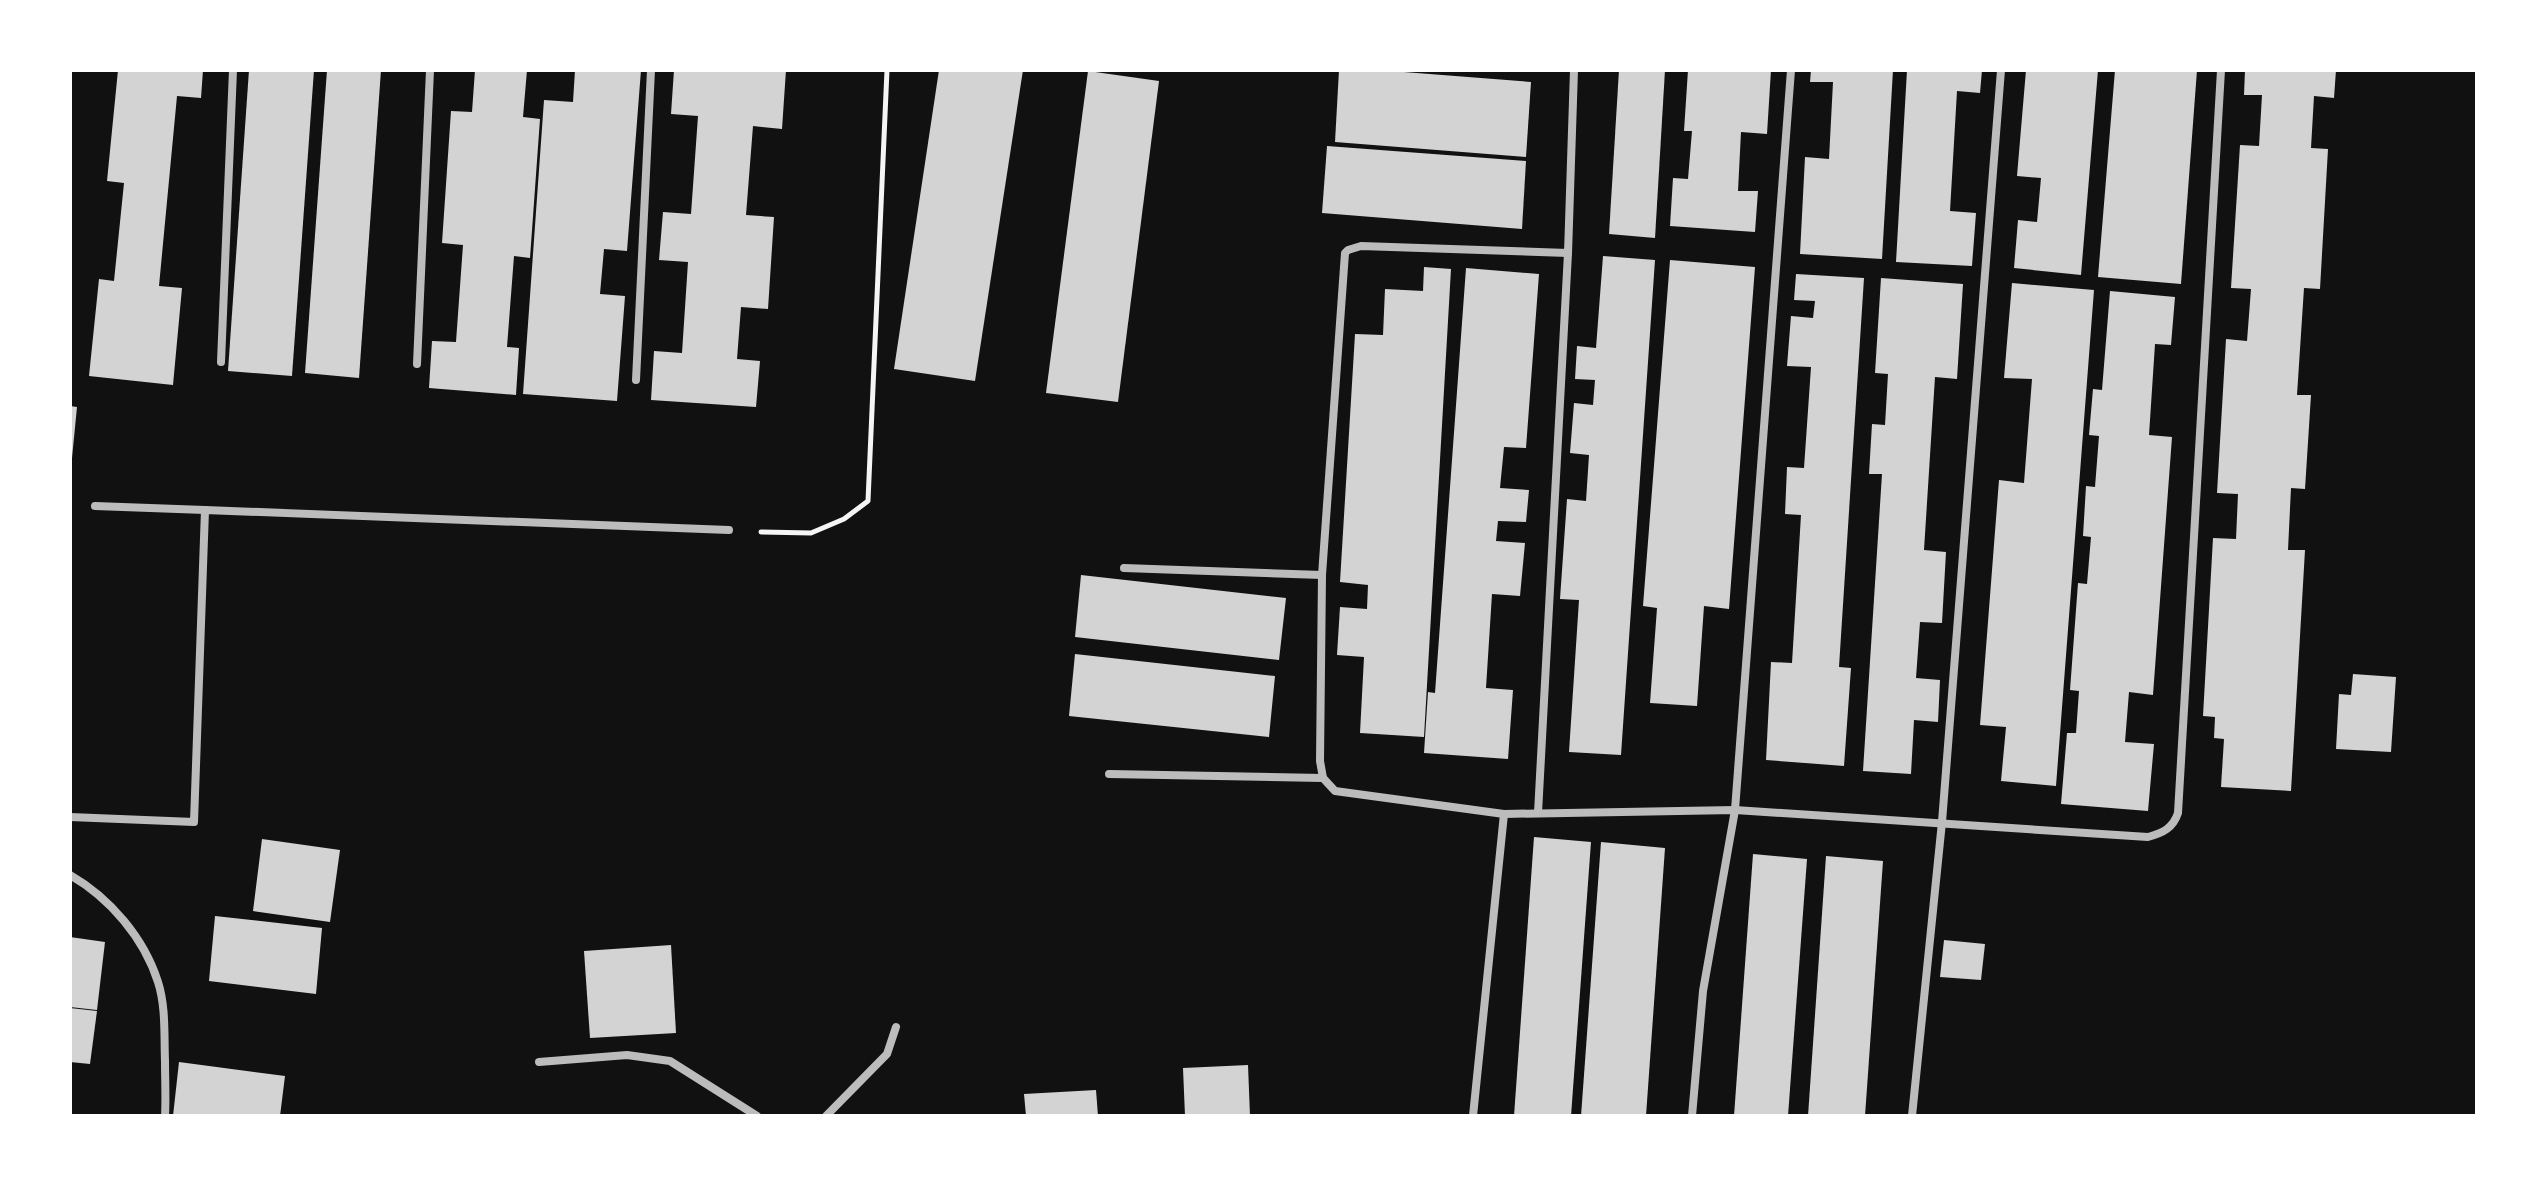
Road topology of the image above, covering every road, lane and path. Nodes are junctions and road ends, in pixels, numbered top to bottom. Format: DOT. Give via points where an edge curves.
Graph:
graph roads {
  1 [pos="233,70"];
  2 [pos="430,70"];
  3 [pos="651,70"];
  4 [pos="887,70"];
  5 [pos="1574,70"];
  6 [pos="1791,70"];
  7 [pos="2001,70"];
  8 [pos="2221,70"];
  9 [pos="1568,253"];
  10 [pos="221,362"];
  11 [pos="417,364"];
  12 [pos="636,380"];
  13 [pos="95,506"];
  14 [pos="205,510"];
  15 [pos="729,530"];
  16 [pos="1124,568"];
  17 [pos="1322,575"];
  18 [pos="1109,774"];
  19 [pos="1323,778"];
  20 [pos="1735,810"];
  21 [pos="1538,813"];
  22 [pos="1504,814"];
  23 [pos="70,817"];
  24 [pos="1942,822"];
  25 [pos="70,875"];
  26 [pos="896,1027"];
  27 [pos="539,1062"];
  28 [pos="165,1116"];
  29 [pos="757,1116"];
  30 [pos="826,1116"];
  31 [pos="1473,1116"];
  32 [pos="1692,1116"];
  33 [pos="1912,1116"];
  1 -- 10 [label="street"];
  2 -- 11 [label="street"];
  3 -- 12 [label="street"];
  4 -- 15 [label="path" via="868,501 811,533"];
  5 -- 9 [label="street"];
  6 -- 20 [label="street"];
  7 -- 24 [label="street"];
  8 -- 24 [label="street" via="2174,823 2148,837"];
  9 -- 17 [label="street" via="1361,246 1345,253"];
  9 -- 21 [label="street"];
  13 -- 14 [label="street"];
  14 -- 15 [label="street"];
  14 -- 23 [label="street" via="194,822"];
  16 -- 17 [label="street"];
  17 -- 19 [label="street"];
  18 -- 19 [label="street"];
  19 -- 22 [label="street" via="1335,791"];
  20 -- 21 [label="street"];
  20 -- 24 [label="street"];
  20 -- 32 [label="street" via="1703,991"];
  21 -- 22 [label="street"];
  22 -- 31 [label="street"];
  24 -- 33 [label="street"];
  25 -- 28 [label="street" via="128,927 159,983 165,1020"];
  26 -- 30 [label="street" via="887,1054"];
  27 -- 29 [label="street" via="627,1055 670,1061"];
}
